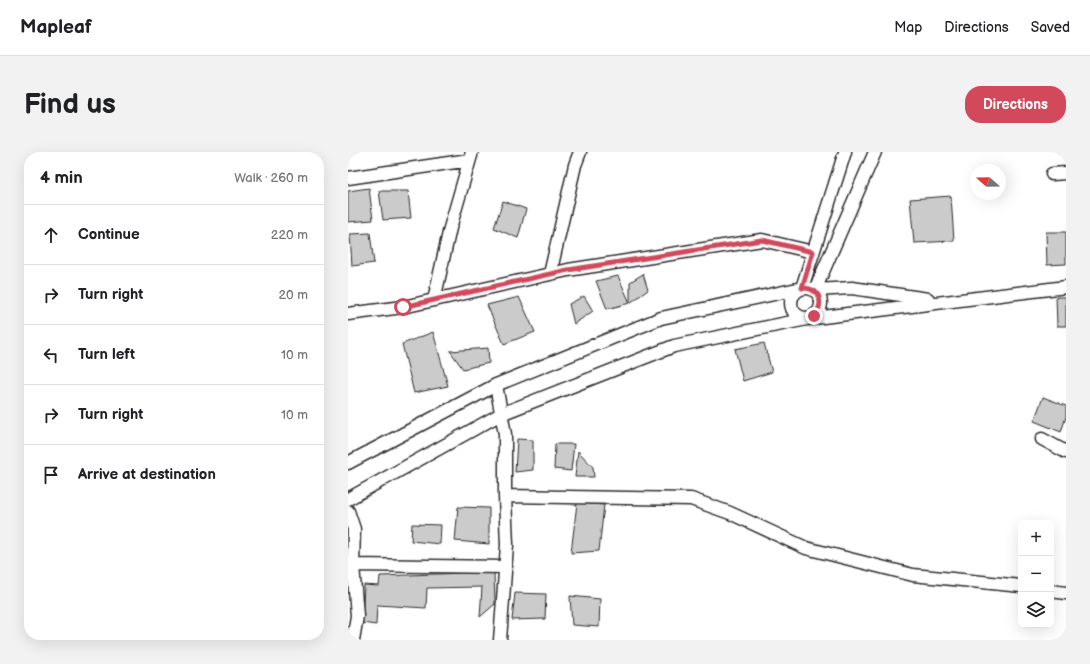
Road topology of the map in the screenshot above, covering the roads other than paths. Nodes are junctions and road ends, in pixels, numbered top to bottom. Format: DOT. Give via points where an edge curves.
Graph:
graph roads {
  1 [pos="580,152"];
  2 [pos="846,152"];
  3 [pos="875,152"];
  4 [pos="470,156"];
  5 [pos="1066,173"];
  6 [pos="1052,174"];
  7 [pos="348,178"];
  8 [pos="813,252"];
  9 [pos="550,274"];
  10 [pos="1066,287"];
  11 [pos="802,288"];
  12 [pos="815,290"];
  13 [pos="434,300"];
  14 [pos="942,301"];
  15 [pos="348,314"];
  16 [pos="807,319"];
  17 [pos="496,384"];
  18 [pos="501,414"];
  19 [pos="1042,439"];
  20 [pos="1066,452"];
  21 [pos="348,463"];
  22 [pos="505,496"];
  23 [pos="348,498"];
  24 [pos="348,511"];
  25 [pos="353,565"];
  26 [pos="506,567"];
  27 [pos="1018,586"];
  28 [pos="1054,591"];
  29 [pos="1066,593"];
  30 [pos="353,640"];
  31 [pos="500,640"];
  1 -- 9 [label="street"];
  2 -- 8 [label="street"];
  3 -- 12 [label="street"];
  4 -- 7 [label="street"];
  4 -- 13 [label="street"];
  5 -- 6 [label="street"];
  8 -- 9 [label="street" via="762,240"];
  8 -- 11 [label="street"];
  9 -- 13 [label="street"];
  10 -- 14 [label="street"];
  11 -- 12 [label="street"];
  11 -- 16 [label="street" via="790,299 790,307 794,314"];
  11 -- 17 [label="street" via="661,318"];
  12 -- 14 [label="street" via="852,288"];
  12 -- 16 [label="street" via="820,296 819,311"];
  13 -- 15 [label="street"];
  14 -- 16 [label="street"];
  16 -- 18 [label="street" via="674,346"];
  17 -- 18 [label="street"];
  17 -- 21 [label="street"];
  18 -- 22 [label="street" via="505,434"];
  18 -- 23 [label="street"];
  19 -- 20 [label="street"];
  22 -- 26 [label="street"];
  22 -- 27 [label="street" via="691,499 730,513 806,548 913,575"];
  24 -- 25 [label="street" via="354,529"];
  25 -- 26 [label="street"];
  25 -- 30 [label="street" via="357,616"];
  26 -- 31 [label="street"];
  28 -- 29 [label="street"];
}
